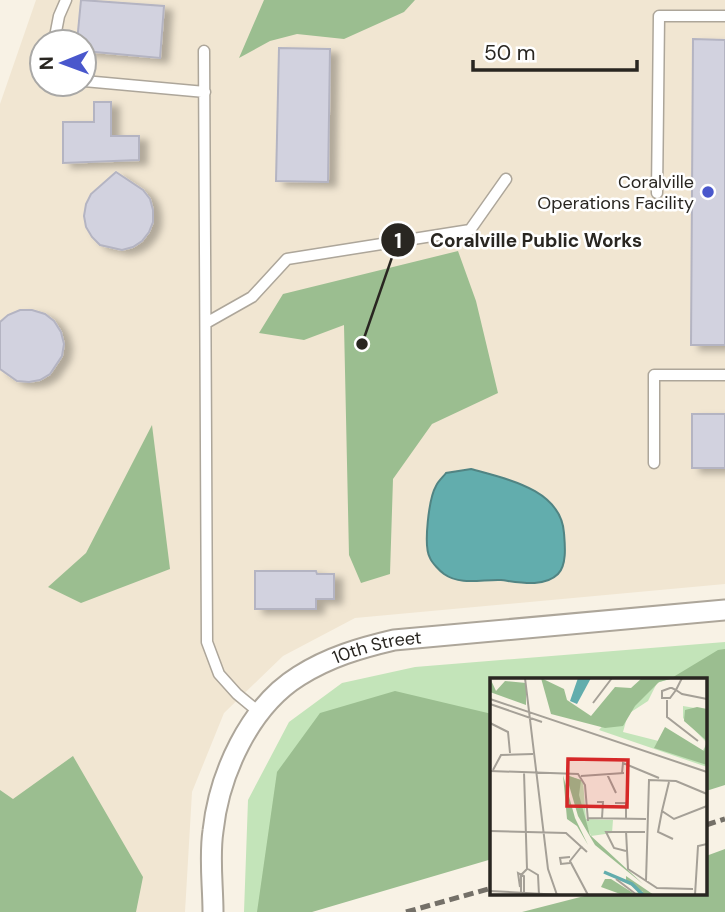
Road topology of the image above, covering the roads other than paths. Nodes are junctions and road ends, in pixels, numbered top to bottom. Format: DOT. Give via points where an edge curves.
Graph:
graph roads {
  1 [pos="66,0"];
  2 [pos="725,16"];
  3 [pos="57,28"];
  4 [pos="204,51"];
  5 [pos="98,82"];
  6 [pos="205,92"];
  7 [pos="506,179"];
  8 [pos="657,193"];
  9 [pos="206,323"];
  10 [pos="725,375"];
  11 [pos="654,463"];
  12 [pos="725,610"];
  13 [pos="261,713"];
  14 [pos="213,912"];
  1 -- 3 [label="lane"];
  2 -- 8 [label="lane" via="659,16"];
  4 -- 6 [label="lane"];
  5 -- 6 [label="lane"];
  6 -- 9 [label="lane"];
  7 -- 9 [label="lane" via="470,230 287,259 252,297"];
  9 -- 13 [label="lane" via="207,642 219,674"];
  10 -- 11 [label="lane" via="654,375"];
  12 -- 13 [label="street, 10th Street" via="394,640 354,649 319,664 296,677"];
  13 -- 14 [label="street, 10th Street" via="232,757 219,792 212,833"];
}
